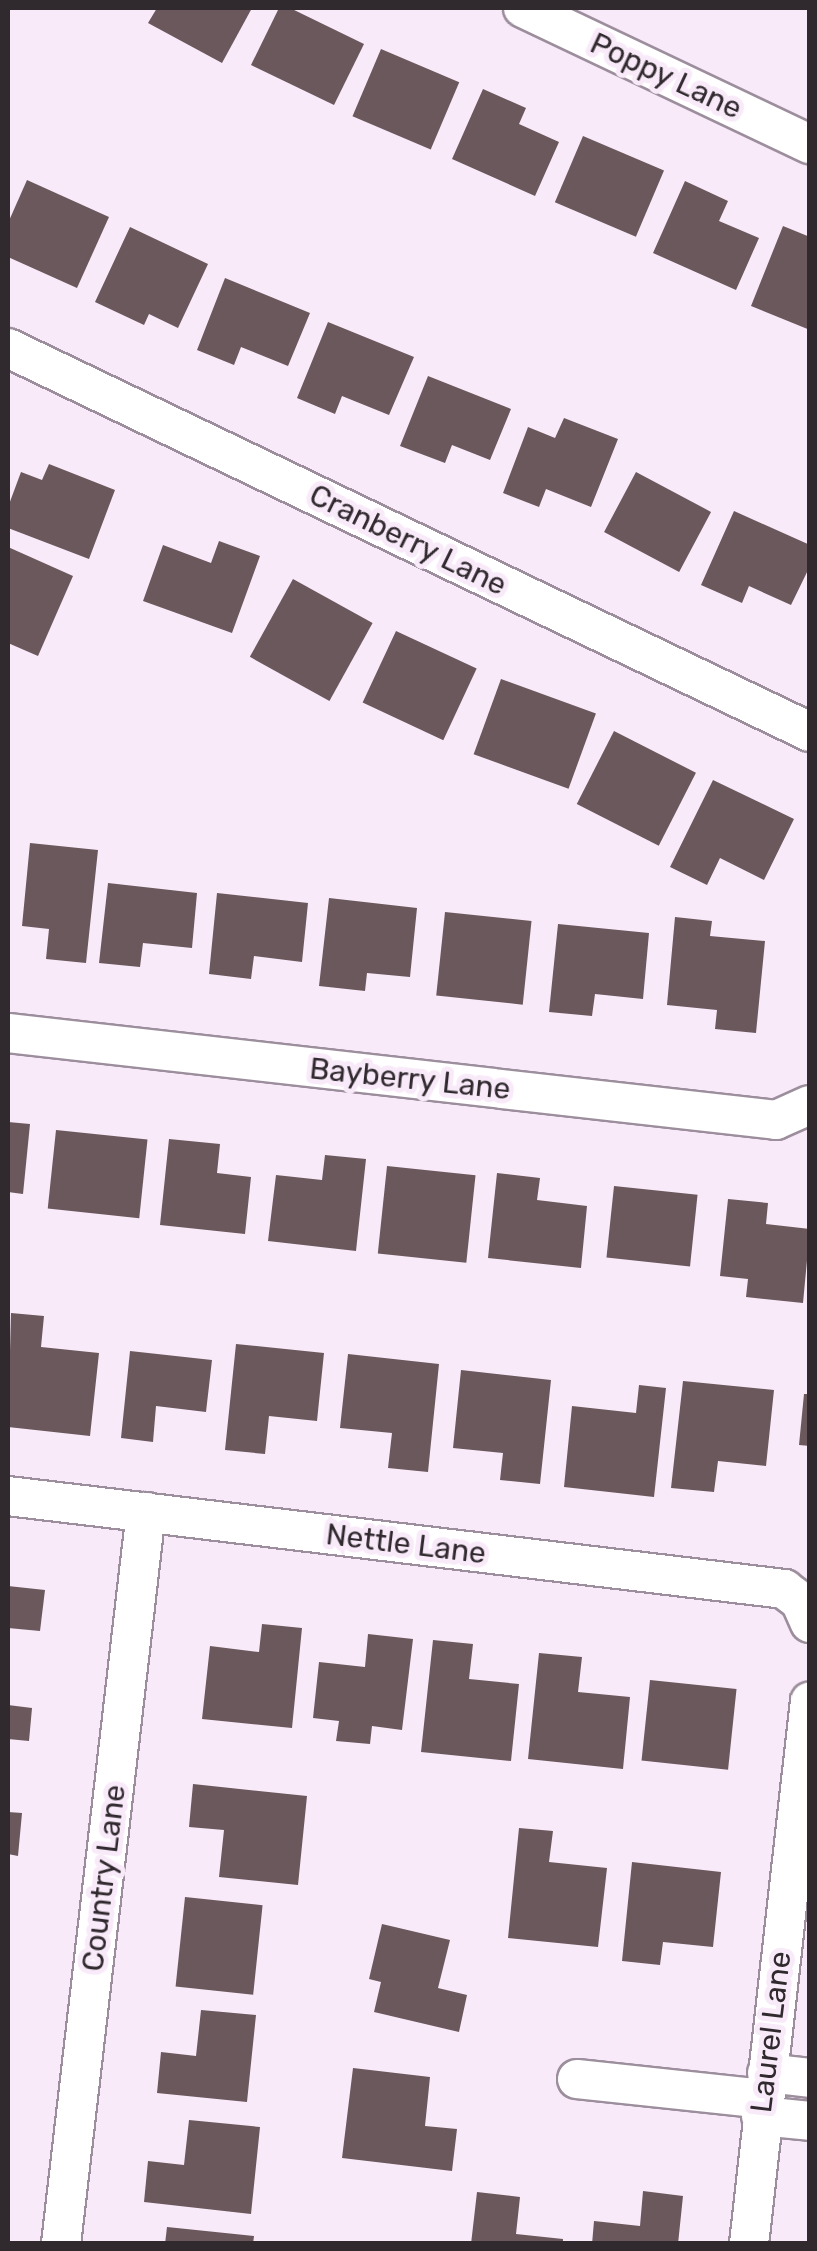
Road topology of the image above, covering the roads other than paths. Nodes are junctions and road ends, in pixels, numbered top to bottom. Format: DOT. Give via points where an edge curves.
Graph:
graph roads {
  1 [pos="523,8"];
  2 [pos="810,144"];
  3 [pos="8,348"];
  4 [pos="810,732"];
  5 [pos="8,1033"];
  6 [pos="810,1105"];
  7 [pos="8,1496"];
  8 [pos="146,1512"];
  9 [pos="805,1612"];
  10 [pos="810,1702"];
  11 [pos="577,2078"];
  12 [pos="810,2078"];
  13 [pos="764,2096"];
  14 [pos="810,2121"];
  15 [pos="61,2244"];
  16 [pos="749,2244"];
  1 -- 2 [label="street, Poppy Lane"];
  3 -- 4 [label="street, Cranberry Lane"];
  5 -- 6 [label="street, Bayberry Lane" via="776,1120"];
  7 -- 8 [label="street, Nettle Lane"];
  8 -- 9 [label="street, Nettle Lane" via="784,1589"];
  8 -- 15 [label="street, Country Lane"];
  10 -- 13 [label="street, Laurel Lane"];
  11 -- 13 [label="street"];
  12 -- 13 [label="street"];
  13 -- 14 [label="street"];
  13 -- 16 [label="street, Laurel Lane"];
}
